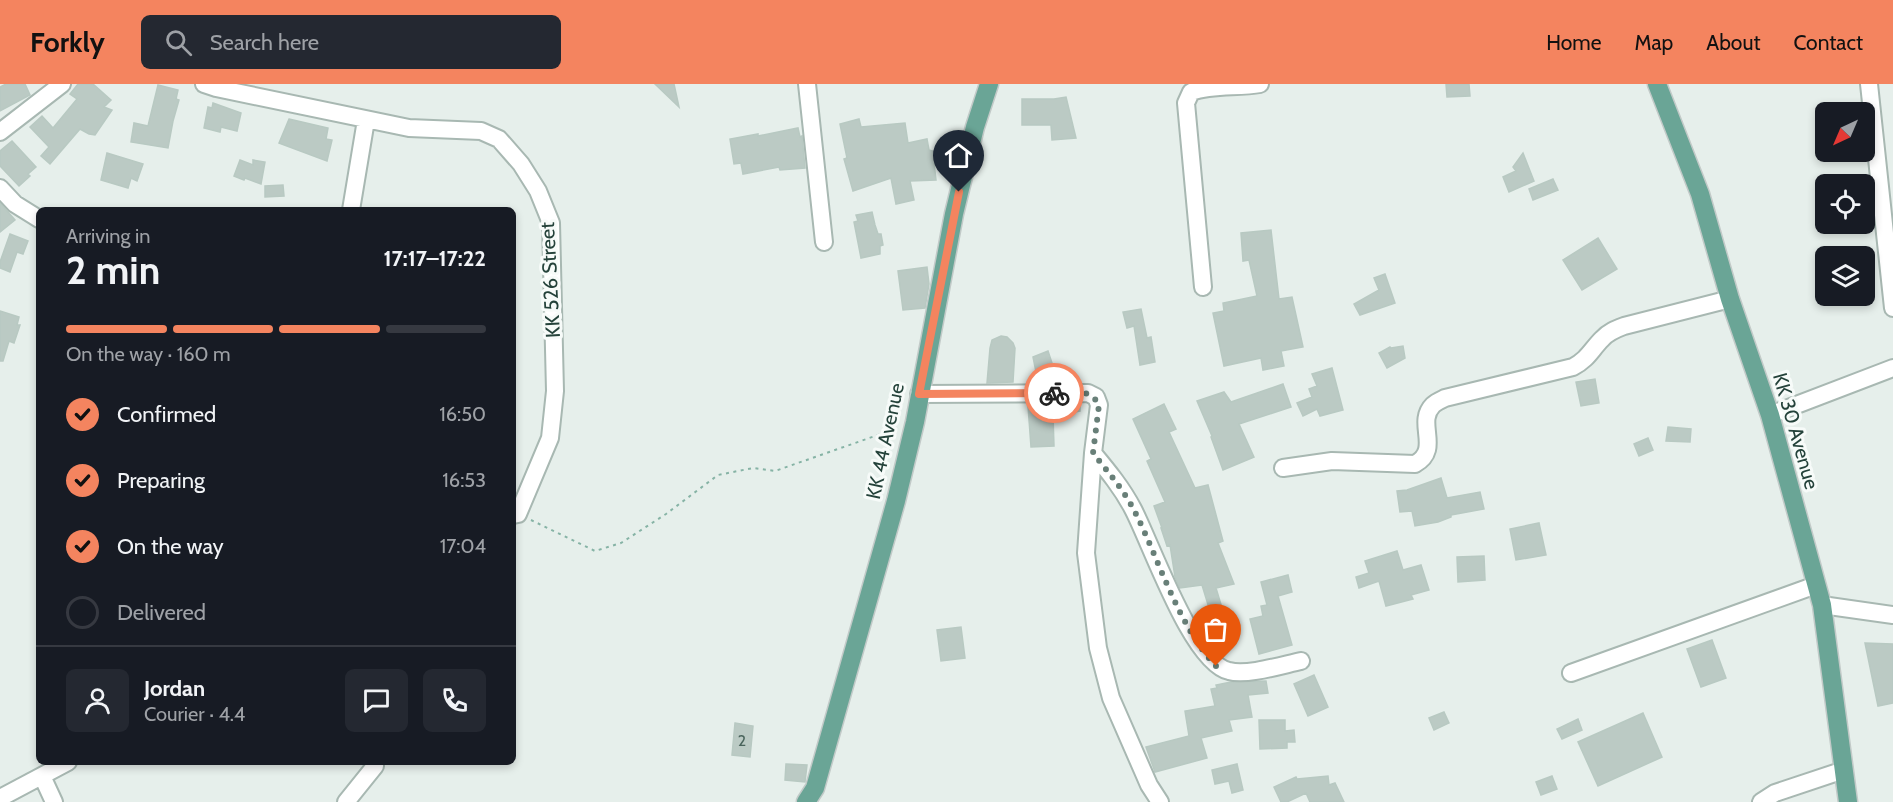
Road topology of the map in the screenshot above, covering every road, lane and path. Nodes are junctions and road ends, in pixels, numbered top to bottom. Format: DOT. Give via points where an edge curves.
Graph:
graph roads {
  1 [pos="62,84"];
  2 [pos="204,84"];
  3 [pos="807,84"];
  4 [pos="989,84"];
  5 [pos="1260,84"];
  6 [pos="1657,84"];
  7 [pos="1869,84"];
  8 [pos="366,120"];
  9 [pos="0,132"];
  10 [pos="0,189"];
  11 [pos="352,207"];
  12 [pos="36,217"];
  13 [pos="824,243"];
  14 [pos="1203,287"];
  15 [pos="1730,299"];
  16 [pos="1893,308"];
  17 [pos="1893,368"];
  18 [pos="919,394"];
  19 [pos="1770,415"];
  20 [pos="915,422"];
  21 [pos="1093,453"];
  22 [pos="1283,468"];
  23 [pos="516,515"];
  24 [pos="1816,585"];
  25 [pos="1822,605"];
  26 [pos="1893,615"];
  27 [pos="1301,661"];
  28 [pos="1572,674"];
  29 [pos="62,765"];
  30 [pos="375,766"];
  31 [pos="1844,770"];
  32 [pos="42,776"];
  33 [pos="0,798"];
  34 [pos="54,802"];
  35 [pos="346,802"];
  36 [pos="806,802"];
  37 [pos="1160,802"];
  38 [pos="1761,802"];
  39 [pos="1848,802"];
  1 -- 9 [label="street"];
  2 -- 8 [label="street, KK 526 Street"];
  3 -- 13 [label="street"];
  4 -- 18 [label="main road, KK 44 Avenue" via="954,214"];
  5 -- 14 [label="street" via="1203,88 1191,92 1186,103"];
  6 -- 15 [label="main road, KK 30 Avenue" via="1700,194"];
  7 -- 16 [label="street"];
  8 -- 11 [label="street"];
  8 -- 23 [label="street, KK 526 Street" via="409,128 481,131 499,139 538,191 551,223 553,421 550,438"];
  10 -- 12 [label="street"];
  15 -- 19 [label="main road, KK 30 Avenue"];
  15 -- 22 [label="street" via="1612,331 1586,360 1573,367 1445,398 1432,406 1427,417 1428,452 1415,464 1332,461"];
  17 -- 19 [label="street"];
  18 -- 20 [label="main road, KK 44 Avenue"];
  18 -- 21 [label="street" via="1088,393 1099,405"];
  19 -- 24 [label="main road, KK 30 Avenue"];
  20 -- 23 [label="path" via="775,471 753,468 718,475 621,543 595,551"];
  20 -- 36 [label="main road, KK 44 Avenue" via="815,788"];
  21 -- 27 [label="street" via="1123,490 1180,610 1216,666 1230,672 1248,671"];
  21 -- 37 [label="street" via="1086,553 1098,648 1111,698"];
  24 -- 25 [label="main road, KK 30 Avenue"];
  24 -- 28 [label="street"];
  25 -- 26 [label="street"];
  25 -- 31 [label="main road, KK 30 Avenue"];
  29 -- 32 [label="street"];
  30 -- 35 [label="street"];
  31 -- 38 [label="street" via="1775,793"];
  31 -- 39 [label="main road, KK 30 Avenue"];
  32 -- 33 [label="street"];
  32 -- 34 [label="street"];
}
